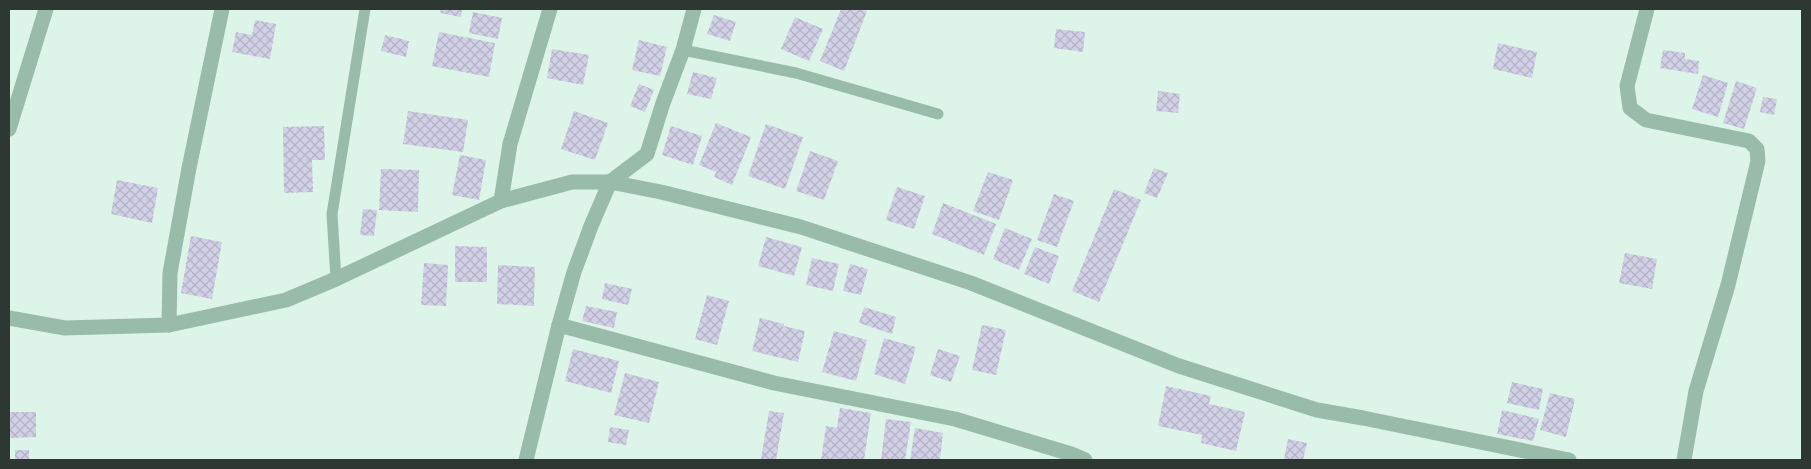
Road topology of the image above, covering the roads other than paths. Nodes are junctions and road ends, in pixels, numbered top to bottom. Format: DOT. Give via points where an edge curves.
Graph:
graph roads {
  1 [pos="46,9"];
  2 [pos="222,9"];
  3 [pos="365,9"];
  4 [pos="550,9"];
  5 [pos="694,9"];
  6 [pos="1647,9"];
  7 [pos="683,50"];
  8 [pos="938,114"];
  9 [pos="9,129"];
  10 [pos="610,182"];
  11 [pos="501,201"];
  12 [pos="336,279"];
  13 [pos="9,318"];
  14 [pos="169,325"];
  15 [pos="558,326"];
  16 [pos="526,460"];
  17 [pos="1085,460"];
  18 [pos="1569,460"];
  19 [pos="1684,460"];
  1 -- 9 [label="street"];
  2 -- 14 [label="street" via="188,168 170,273"];
  3 -- 12 [label="lane" via="332,214"];
  4 -- 11 [label="street" via="510,144"];
  5 -- 7 [label="street"];
  6 -- 19 [label="street" via="1627,86 1630,108 1646,120 1749,141 1757,148 1758,161 1728,285 1696,391"];
  7 -- 8 [label="lane" via="796,73"];
  7 -- 10 [label="street" via="647,154"];
  10 -- 11 [label="street" via="572,182"];
  10 -- 15 [label="street" via="574,272"];
  10 -- 18 [label="street" via="801,227 971,283 1179,366 1317,410"];
  11 -- 12 [label="street"];
  12 -- 14 [label="street" via="286,300"];
  13 -- 14 [label="street" via="65,328"];
  15 -- 16 [label="street"];
  15 -- 17 [label="street" via="774,382 956,419"];
}
